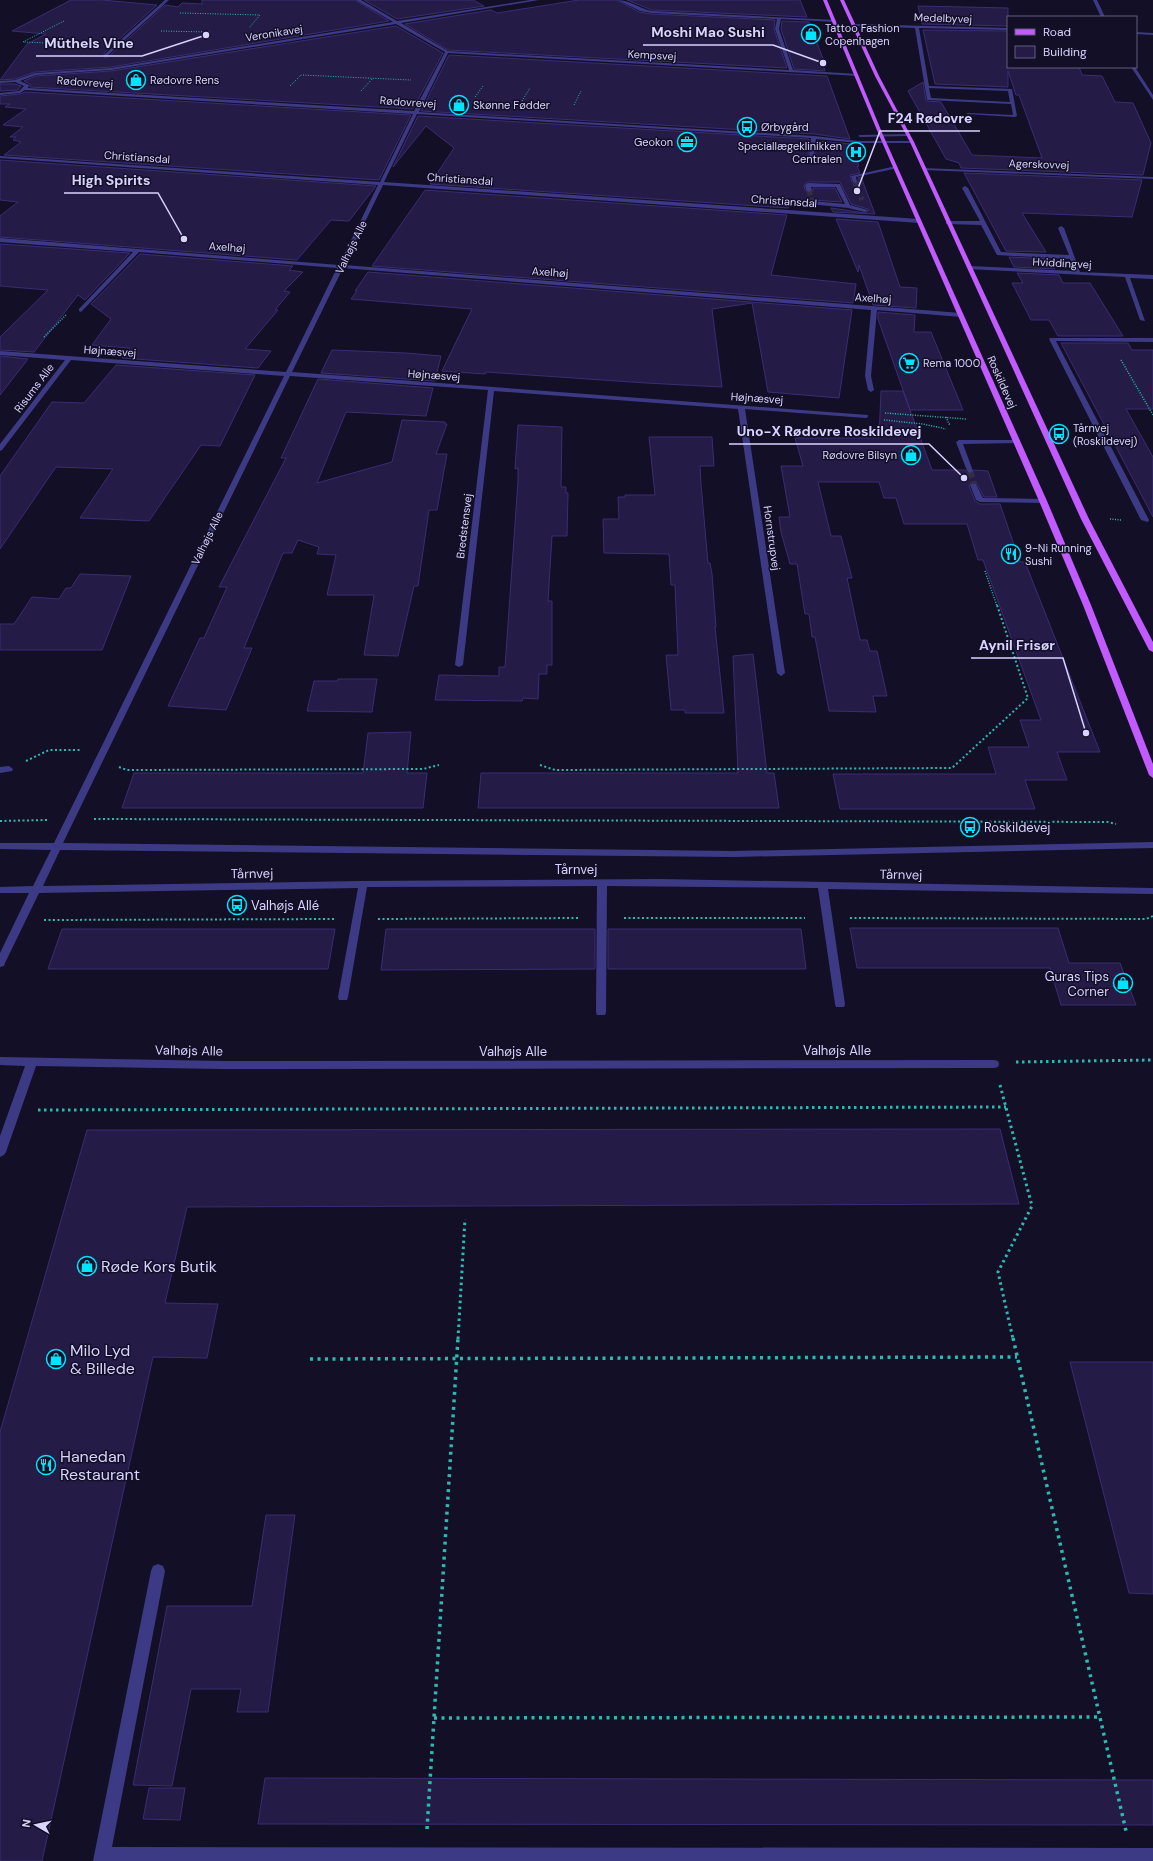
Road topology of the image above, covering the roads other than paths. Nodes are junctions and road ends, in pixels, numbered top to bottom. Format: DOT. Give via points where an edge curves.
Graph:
graph roads {
  1 [pos="167,0"];
  2 [pos="358,0"];
  3 [pos="537,0"];
  4 [pos="620,0"];
  5 [pos="825,0"];
  6 [pos="842,0"];
  7 [pos="1095,0"];
  8 [pos="1103,16"];
  9 [pos="779,18"];
  10 [pos="835,21"];
  11 [pos="397,22"];
  12 [pos="853,24"];
  13 [pos="917,26"];
  14 [pos="1007,29"];
  15 [pos="1137,33"];
  16 [pos="1153,34"];
  17 [pos="447,52"];
  18 [pos="106,55"];
  19 [pos="1134,68"];
  20 [pos="791,71"];
  21 [pos="857,75"];
  22 [pos="15,81"];
  23 [pos="0,82"];
  24 [pos="927,87"];
  25 [pos="26,89"];
  26 [pos="0,94"];
  27 [pos="1153,98"];
  28 [pos="1013,103"];
  29 [pos="415,113"];
  30 [pos="968,114"];
  31 [pos="881,135"];
  32 [pos="908,135"];
  33 [pos="814,138"];
  34 [pos="885,142"];
  35 [pos="912,142"];
  36 [pos="811,156"];
  37 [pos="0,157"];
  38 [pos="896,167"];
  39 [pos="924,169"];
  40 [pos="1153,178"];
  41 [pos="846,180"];
  42 [pos="855,182"];
  43 [pos="382,183"];
  44 [pos="965,188"];
  45 [pos="809,190"];
  46 [pos="812,203"];
  47 [pos="848,206"];
  48 [pos="866,217"];
  49 [pos="919,221"];
  50 [pos="948,223"];
  51 [pos="983,223"];
  52 [pos="1061,228"];
  53 [pos="0,240"];
  54 [pos="137,250"];
  55 [pos="1072,257"];
  56 [pos="341,266"];
  57 [pos="970,268"];
  58 [pos="1078,273"];
  59 [pos="1127,276"];
  60 [pos="1153,277"];
  61 [pos="874,308"];
  62 [pos="82,310"];
  63 [pos="960,315"];
  64 [pos="1143,320"];
  65 [pos="1153,340"];
  66 [pos="0,353"];
  67 [pos="69,358"];
  68 [pos="287,374"];
  69 [pos="491,389"];
  70 [pos="871,390"];
  71 [pos="741,407"];
  72 [pos="866,416"];
  73 [pos="1017,442"];
  74 [pos="0,449"];
  75 [pos="970,471"];
  76 [pos="974,484"];
  77 [pos="1043,501"];
  78 [pos="1145,520"];
  79 [pos="1153,650"];
  80 [pos="458,665"];
  81 [pos="781,673"];
  82 [pos="1153,775"];
  83 [pos="1153,845"];
  84 [pos="0,846"];
  85 [pos="57,846"];
  86 [pos="602,882"];
  87 [pos="363,884"];
  88 [pos="823,886"];
  89 [pos="0,890"];
  90 [pos="36,890"];
  91 [pos="1153,891"];
  92 [pos="0,963"];
  93 [pos="343,997"];
  94 [pos="840,1004"];
  95 [pos="601,1012"];
  96 [pos="0,1061"];
  97 [pos="32,1061"];
  98 [pos="994,1064"];
  99 [pos="0,1152"];
  100 [pos="158,1571"];
  101 [pos="1153,1856"];
  102 [pos="102,1858"];
  1 -- 18 [label="street"];
  2 -- 11 [label="street"];
  3 -- 11 [label="street, Veronikavej"];
  4 -- 9 [label="street" via="652,12"];
  5 -- 10 [label="main road, Roskildevej"];
  6 -- 12 [label="main road, Roskildevej"];
  7 -- 8 [label="street"];
  9 -- 10 [label="street"];
  9 -- 20 [label="street" via="777,29"];
  10 -- 21 [label="main road, Roskildevej"];
  11 -- 17 [label="street"];
  11 -- 22 [label="street, Veronikavej" via="111,69 35,74"];
  12 -- 13 [label="street, Medelbyvej"];
  12 -- 32 [label="main road, Roskildevej"];
  13 -- 14 [label="street, Medelbyvej"];
  13 -- 24 [label="street"];
  15 -- 16 [label="street"];
  17 -- 20 [label="street, Kempsvej"];
  17 -- 29 [label="street, Valhøjs Alle"];
  19 -- 27 [label="street"];
  20 -- 21 [label="street, Kempsvej"];
  21 -- 31 [label="main road, Roskildevej"];
  22 -- 23 [label="street, Veronikavej"];
  22 -- 25 [label="street" via="26,84"];
  24 -- 28 [label="street" via="930,99"];
  24 -- 28 [label="street" via="1010,90"];
  25 -- 26 [label="street, Rødovrevej"];
  25 -- 29 [label="street, Rødovrevej"];
  28 -- 30 [label="street" via="1016,116"];
  29 -- 33 [label="street, Rødovrevej"];
  29 -- 43 [label="street, Valhøjs Alle"];
  31 -- 32 [label="street, Rødovrevej"];
  31 -- 33 [label="street, Rødovrevej"];
  31 -- 34 [label="main road, Roskildevej"];
  32 -- 35 [label="main road, Roskildevej"];
  33 -- 34 [label="street, Rødovrevej"];
  33 -- 36 [label="street"];
  34 -- 35 [label="street, Rødovrevej"];
  34 -- 38 [label="main road, Roskildevej"];
  35 -- 39 [label="main road, Roskildevej"];
  37 -- 43 [label="street, Christiansdal"];
  38 -- 41 [label="street"];
  38 -- 49 [label="main road, Roskildevej"];
  39 -- 40 [label="street, Agerskovvej"];
  39 -- 50 [label="main road, Roskildevej"];
  41 -- 42 [label="street"];
  41 -- 45 [label="street" via="808,185"];
  41 -- 47 [label="street"];
  43 -- 48 [label="street, Christiansdal"];
  43 -- 56 [label="street, Valhøjs Alle"];
  44 -- 51 [label="street"];
  46 -- 47 [label="street"];
  47 -- 48 [label="street" via="864,208"];
  48 -- 49 [label="street, Christiansdal"];
  49 -- 63 [label="main road, Roskildevej"];
  50 -- 51 [label="street"];
  50 -- 57 [label="main road, Roskildevej"];
  51 -- 55 [label="street" via="1000,254"];
  52 -- 55 [label="street"];
  53 -- 54 [label="street, Axelhøj"];
  54 -- 56 [label="street, Axelhøj"];
  54 -- 62 [label="street"];
  55 -- 58 [label="street"];
  56 -- 61 [label="street, Axelhøj"];
  56 -- 68 [label="street, Valhøjs Alle"];
  57 -- 58 [label="street, Hviddingvej"];
  57 -- 79 [label="main road, Roskildevej" via="1085,519"];
  58 -- 59 [label="street, Hviddingvej"];
  59 -- 60 [label="street, Hviddingvej"];
  59 -- 64 [label="street"];
  61 -- 63 [label="street, Axelhøj"];
  61 -- 70 [label="street" via="868,376"];
  63 -- 73 [label="main road, Roskildevej"];
  65 -- 78 [label="street" via="1052,339"];
  66 -- 67 [label="street, Højnæsvej"];
  67 -- 68 [label="street, Højnæsvej"];
  67 -- 74 [label="street, Risums Alle"];
  68 -- 69 [label="street, Højnæsvej"];
  68 -- 85 [label="street, Valhøjs Alle"];
  69 -- 71 [label="street, Højnæsvej"];
  69 -- 80 [label="street, Bredstensvej"];
  71 -- 72 [label="street, Højnæsvej"];
  71 -- 81 [label="street, Hornstrupvej"];
  73 -- 75 [label="street" via="959,442"];
  73 -- 77 [label="main road, Roskildevej"];
  76 -- 77 [label="street" via="980,500"];
  77 -- 82 [label="main road, Roskildevej"];
  83 -- 85 [label="street, Tårnvej" via="733,854"];
  84 -- 85 [label="street, Tårnvej"];
  85 -- 90 [label="street, Valhøjs Alle"];
  86 -- 87 [label="street, Tårnvej"];
  86 -- 88 [label="street, Tårnvej"];
  86 -- 95 [label="street"];
  87 -- 90 [label="street, Tårnvej"];
  87 -- 93 [label="street"];
  88 -- 91 [label="street, Tårnvej"];
  88 -- 94 [label="street"];
  89 -- 90 [label="street, Tårnvej"];
  90 -- 92 [label="street, Valhøjs Alle"];
  96 -- 97 [label="street, Valhøjs Alle"];
  97 -- 98 [label="street, Valhøjs Alle" via="223,1065"];
  97 -- 99 [label="street"];
  100 -- 102 [label="street"];
  101 -- 102 [label="street"];
}
